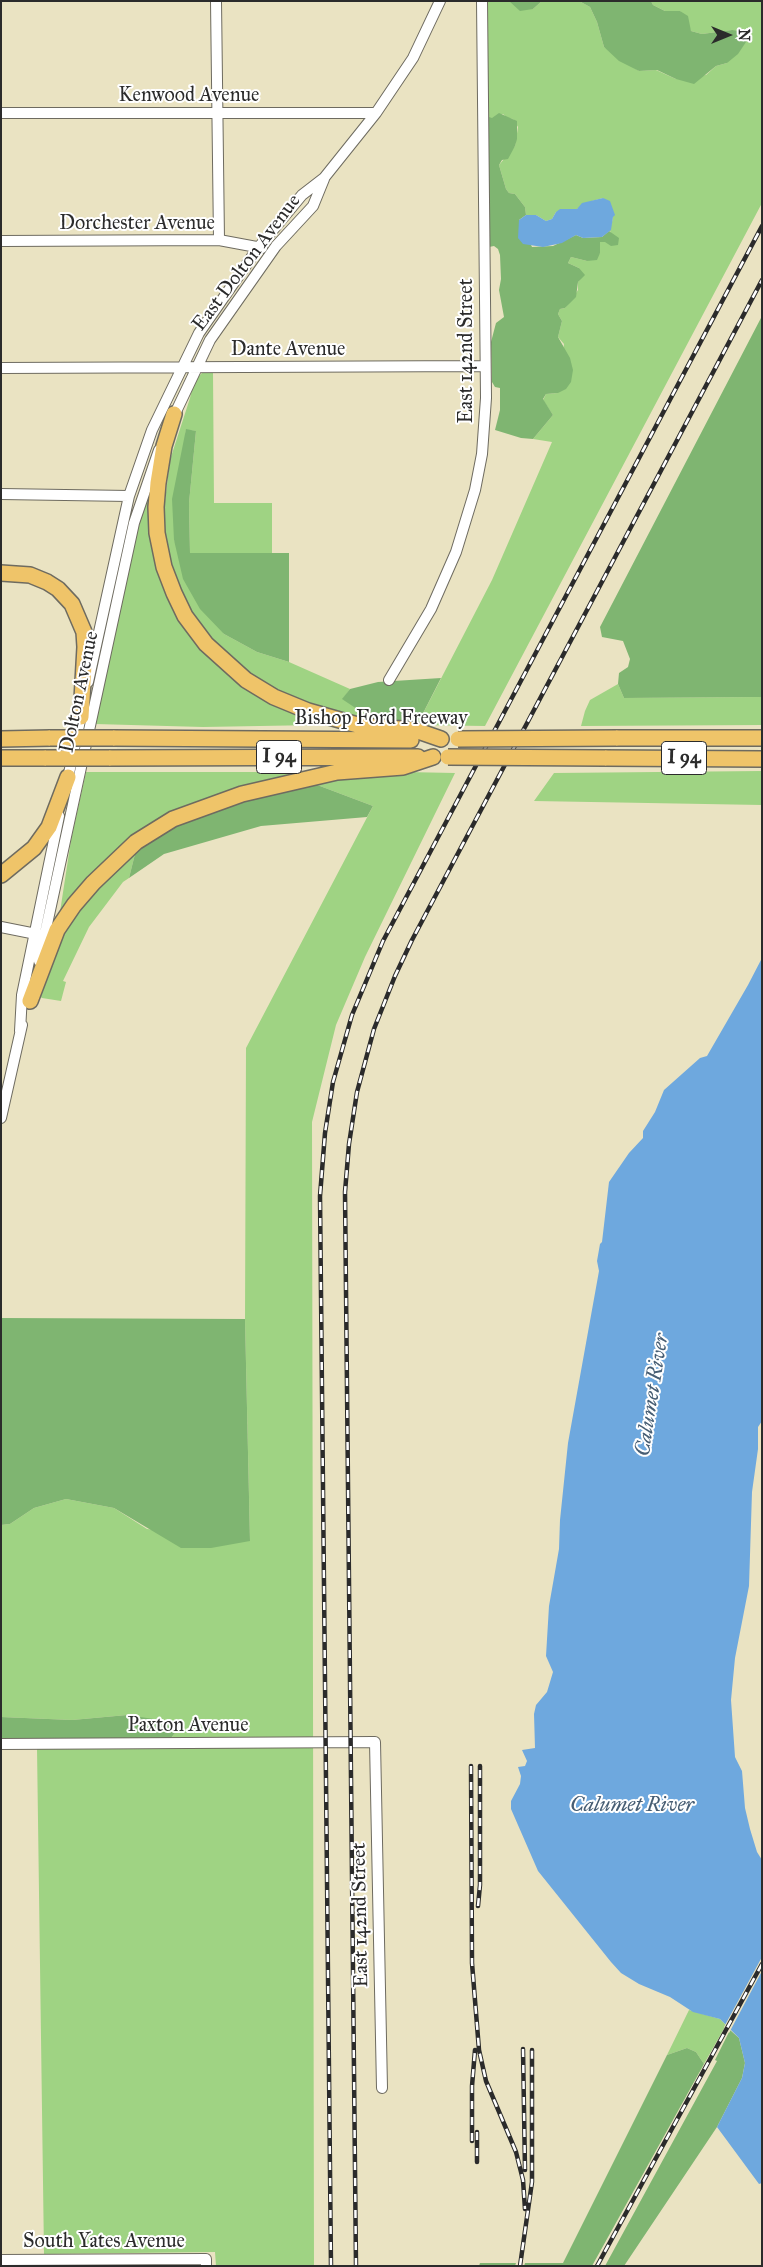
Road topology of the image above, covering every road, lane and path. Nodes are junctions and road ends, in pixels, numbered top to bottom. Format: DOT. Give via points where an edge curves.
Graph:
graph roads {
  1 [pos="216,1"];
  2 [pos="440,1"];
  3 [pos="482,1"];
  4 [pos="1,113"];
  5 [pos="218,113"];
  6 [pos="376,113"];
  7 [pos="324,178"];
  8 [pos="219,240"];
  9 [pos="1,242"];
  10 [pos="258,248"];
  11 [pos="273,251"];
  12 [pos="184,366"];
  13 [pos="485,366"];
  14 [pos="1,368"];
  15 [pos="196,368"];
  16 [pos="174,414"];
  17 [pos="1,494"];
  18 [pos="129,496"];
  19 [pos="1,573"];
  20 [pos="389,680"];
  21 [pos="81,717"];
  22 [pos="1,735"];
  23 [pos="762,738"];
  24 [pos="1,739"];
  25 [pos="31,739"];
  26 [pos="441,740"];
  27 [pos="433,757"];
  28 [pos="1,758"];
  29 [pos="39,758"];
  30 [pos="762,758"];
  31 [pos="1,765"];
  32 [pos="68,777"];
  33 [pos="1,875"];
  34 [pos="1,927"];
  35 [pos="40,934"];
  36 [pos="30,1001"];
  37 [pos="20,1031"];
  38 [pos="1,1118"];
  39 [pos="375,1742"];
  40 [pos="1,1744"];
  41 [pos="382,2088"];
  42 [pos="1,2260"];
  43 [pos="206,2262"];
  1 -- 5 [label="street"];
  2 -- 6 [label="street, East Dolton Avenue" via="413,58"];
  3 -- 13 [label="street, East 142nd Street"];
  4 -- 5 [label="street, Kenwood Avenue"];
  5 -- 6 [label="street, Kenwood Avenue"];
  5 -- 8 [label="street"];
  6 -- 7 [label="street, East Dolton Avenue"];
  7 -- 10 [label="street, East Dolton Avenue" via="302,195"];
  7 -- 11 [label="street, East Dolton Avenue" via="314,206"];
  8 -- 9 [label="street, Dorchester Avenue"];
  8 -- 10 [label="street, Dorchester Avenue"];
  10 -- 11 [label="street, Dorchester Avenue"];
  10 -- 12 [label="street, East Dolton Avenue" via="199,332"];
  11 -- 15 [label="street, East Dolton Avenue" via="214,333"];
  12 -- 14 [label="street, Dante Avenue"];
  12 -- 15 [label="street, Dante Avenue"];
  12 -- 18 [label="street, Dolton Avenue" via="152,430"];
  13 -- 15 [label="street, Dante Avenue"];
  13 -- 20 [label="street, East 142nd Street" via="482,454 466,521 431,609"];
  15 -- 16 [label="street, Dolton Avenue"];
  16 -- 26 [label="highway" via="164,446 158,483 157,533 164,567 174,593 185,616 206,644 246,680 274,697 308,711 361,726 415,730"];
  16 -- 35 [label="street, Dolton Avenue" via="151,468 134,523"];
  17 -- 18 [label="street"];
  18 -- 21 [label="street, Dolton Avenue"];
  19 -- 21 [label="highway" via="30,575 47,582 58,588 72,604 84,632"];
  21 -- 32 [label="street, Dolton Avenue"];
  22 -- 25 [label="highway"];
  23 -- 26 [label="highway, Bishop Ford Freeway / I 94, bridge"];
  24 -- 25 [label="highway, Bishop Ford Freeway / I 94"];
  25 -- 26 [label="highway, Bishop Ford Freeway / I 94, bridge"];
  27 -- 29 [label="highway, Bishop Ford Freeway / I 94, bridge"];
  27 -- 30 [label="highway, Bishop Ford Freeway / I 94, bridge"];
  27 -- 36 [label="highway" via="403,767 337,772 242,794 173,819 136,842 74,905 58,930"];
  28 -- 29 [label="highway, Bishop Ford Freeway / I 94"];
  29 -- 31 [label="highway"];
  32 -- 33 [label="highway" via="48,826 34,848"];
  32 -- 35 [label="street, Dolton Avenue"];
  34 -- 35 [label="street"];
  35 -- 36 [label="street, Dolton Avenue"];
  35 -- 37 [label="street, Dolton Avenue" via="22,995"];
  36 -- 37 [label="street, Dolton Avenue"];
  37 -- 38 [label="street, Dolton Avenue"];
  39 -- 40 [label="street, Paxton Avenue"];
  39 -- 41 [label="street, East 142nd Street"];
  42 -- 43 [label="street, South Yates Avenue"];
}
